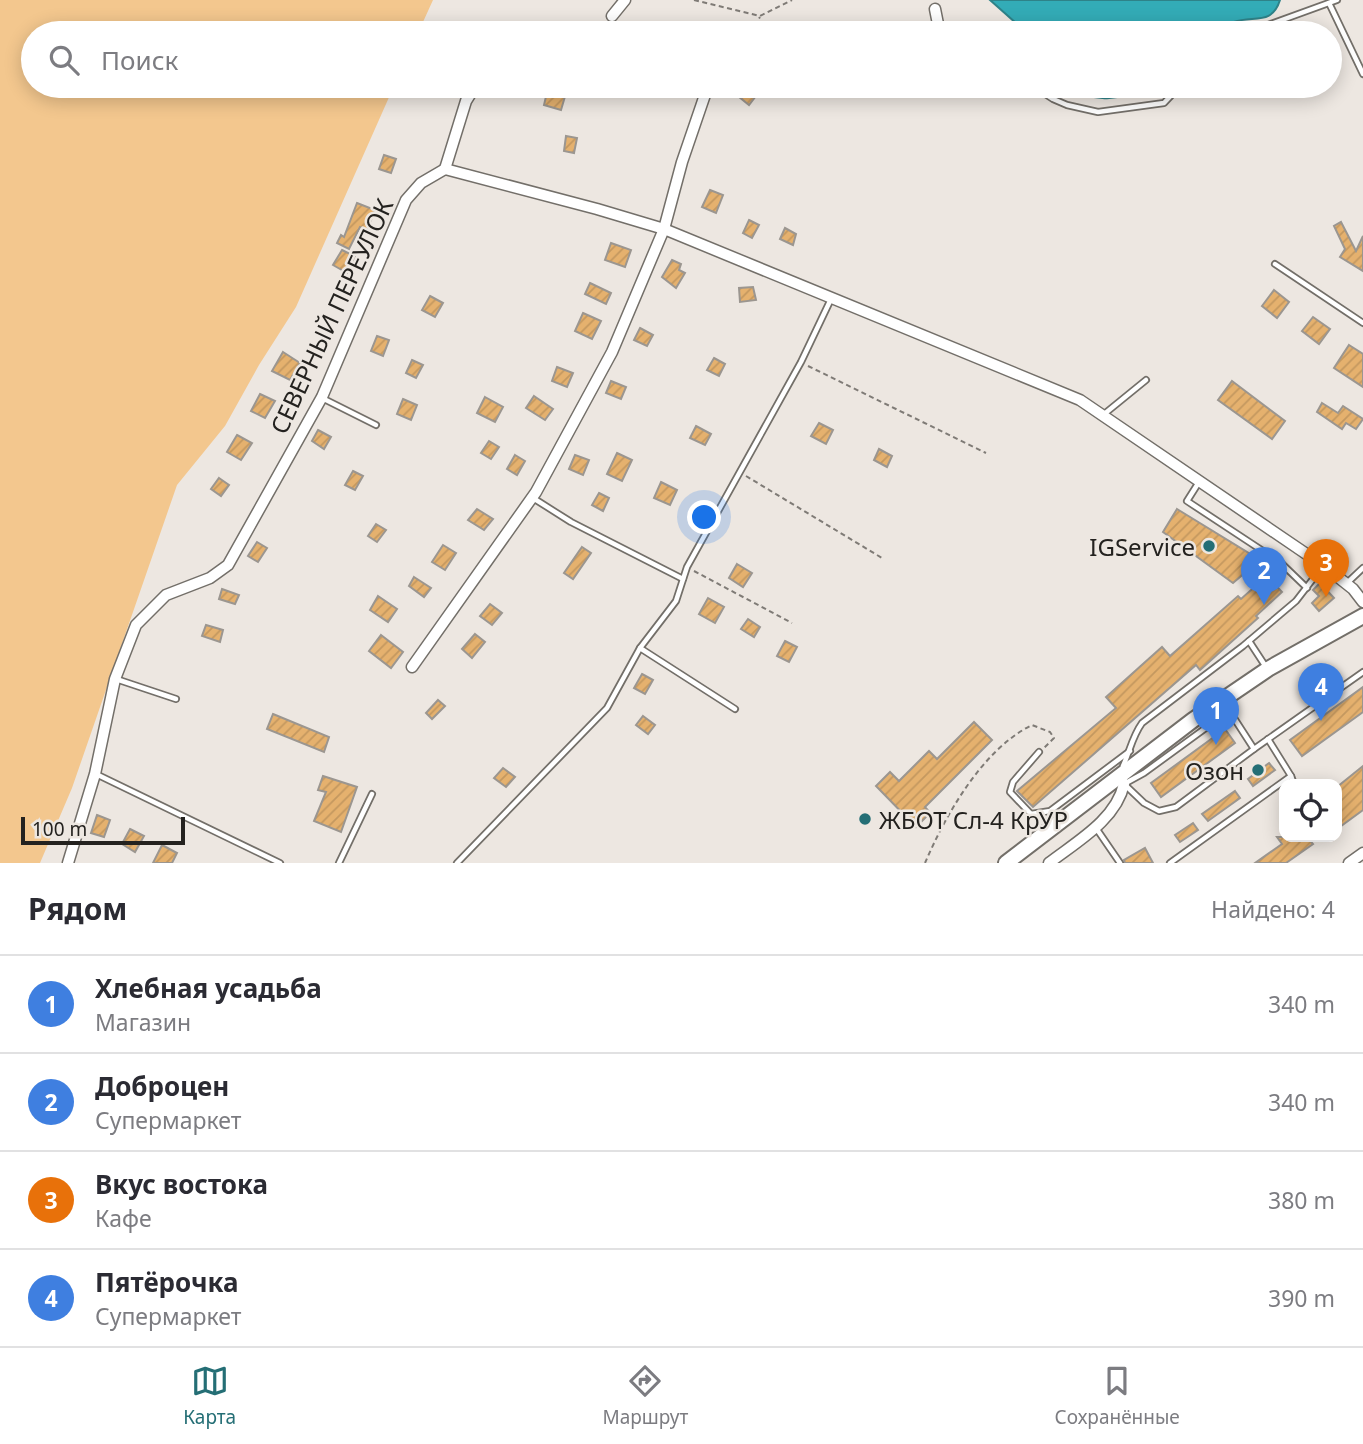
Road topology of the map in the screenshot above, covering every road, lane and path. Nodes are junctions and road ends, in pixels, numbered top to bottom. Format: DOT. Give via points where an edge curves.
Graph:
graph roads {
  1 [pos="625,0"];
  2 [pos="694,0"];
  3 [pos="792,0"];
  4 [pos="1337,0"];
  5 [pos="1329,3"];
  6 [pos="936,9"];
  7 [pos="612,16"];
  8 [pos="760,16"];
  9 [pos="605,21"];
  10 [pos="757,21"];
  11 [pos="938,21"];
  12 [pos="1279,21"];
  13 [pos="1338,21"];
  14 [pos="1342,30"];
  15 [pos="1363,74"];
  16 [pos="468,98"];
  17 [pos="704,98"];
  18 [pos="1051,98"];
  19 [pos="1169,98"];
  20 [pos="445,169"];
  21 [pos="664,229"];
  22 [pos="1275,264"];
  23 [pos="832,298"];
  24 [pos="1363,323"];
  25 [pos="801,362"];
  26 [pos="1146,380"];
  27 [pos="321,397"];
  28 [pos="1102,415"];
  29 [pos="376,425"];
  30 [pos="986,453"];
  31 [pos="739,471"];
  32 [pos="1199,482"];
  33 [pos="531,498"];
  34 [pos="882,558"];
  35 [pos="1324,566"];
  36 [pos="687,568"];
  37 [pos="1363,568"];
  38 [pos="683,579"];
  39 [pos="1346,583"];
  40 [pos="1307,588"];
  41 [pos="1363,602"];
  42 [pos="1363,616"];
  43 [pos="792,623"];
  44 [pos="1249,641"];
  45 [pos="640,648"];
  46 [pos="412,667"];
  47 [pos="1268,669"];
  48 [pos="1363,672"];
  49 [pos="115,679"];
  50 [pos="176,699"];
  51 [pos="1226,706"];
  52 [pos="734,709"];
  53 [pos="1268,739"];
  54 [pos="1254,749"];
  55 [pos="1130,751"];
  56 [pos="1039,752"];
  57 [pos="95,774"];
  58 [pos="1291,776"];
  59 [pos="1292,779"];
  60 [pos="1121,780"];
  61 [pos="372,794"];
  62 [pos="1095,827"];
  63 [pos="1363,853"];
  64 [pos="68,863"];
  65 [pos="280,863"];
  66 [pos="339,863"];
  67 [pos="457,863"];
  68 [pos="925,863"];
  69 [pos="1006,863"];
  70 [pos="1049,863"];
  71 [pos="1120,863"];
  72 [pos="1170,863"];
  73 [pos="1349,863"];
  1 -- 7 [label="street"];
  2 -- 8 [label="path"];
  3 -- 8 [label="path"];
  4 -- 5 [label="lane"];
  5 -- 12 [label="lane"];
  5 -- 13 [label="lane"];
  6 -- 11 [label="street"];
  7 -- 9 [label="path"];
  8 -- 10 [label="path"];
  14 -- 15 [label="lane"];
  16 -- 20 [label="street"];
  17 -- 21 [label="street"];
  18 -- 19 [label="lane" via="1098,112 1164,103"];
  20 -- 21 [label="street"];
  20 -- 27 [label="street, СЕВЕРНЫЙ ПЕРЕУЛОК" via="421,183 406,200"];
  21 -- 23 [label="street"];
  21 -- 33 [label="street" via="612,352"];
  22 -- 24 [label="lane"];
  23 -- 25 [label="lane"];
  23 -- 28 [label="street" via="1080,400"];
  25 -- 30 [label="path"];
  25 -- 31 [label="lane"];
  26 -- 28 [label="lane"];
  27 -- 29 [label="lane"];
  27 -- 49 [label="street, СЕВЕРНЫЙ ПЕРЕУЛОК" via="228,565 210,578 166,595 136,625"];
  28 -- 32 [label="street"];
  31 -- 34 [label="path"];
  31 -- 36 [label="lane"];
  32 -- 35 [label="street"];
  32 -- 40 [label="lane" via="1187,501 1281,563"];
  33 -- 38 [label="lane"];
  33 -- 46 [label="street"];
  35 -- 39 [label="street"];
  35 -- 40 [label="lane"];
  36 -- 38 [label="lane"];
  36 -- 43 [label="path"];
  37 -- 39 [label="lane"];
  38 -- 45 [label="lane" via="676,601"];
  39 -- 41 [label="street"];
  40 -- 44 [label="lane"];
  42 -- 47 [label="main road"];
  44 -- 47 [label="lane"];
  44 -- 55 [label="lane" via="1142,723"];
  45 -- 52 [label="lane"];
  45 -- 67 [label="lane" via="607,708"];
  47 -- 51 [label="main road"];
  48 -- 53 [label="lane"];
  49 -- 50 [label="lane"];
  49 -- 57 [label="street, СЕВЕРНЫЙ ПЕРЕУЛОК"];
  51 -- 54 [label="lane"];
  51 -- 60 [label="main road"];
  53 -- 54 [label="lane"];
  53 -- 58 [label="lane"];
  54 -- 60 [label="lane" via="1175,807 1159,811"];
  55 -- 56 [label="lane" via="1050,811 1031,814 1010,792"];
  55 -- 60 [label="lane"];
  56 -- 68 [label="path" via="1054,738 1032,725 992,753 939,831"];
  57 -- 64 [label="street, СЕВЕРНЫЙ ПЕРЕУЛОК"];
  57 -- 65 [label="lane"];
  58 -- 59 [label="lane"];
  58 -- 72 [label="lane"];
  60 -- 62 [label="street" via="1117,801"];
  60 -- 69 [label="main road"];
  61 -- 66 [label="lane"];
  62 -- 70 [label="street"];
  62 -- 71 [label="lane"];
  63 -- 73 [label="street"];
}
